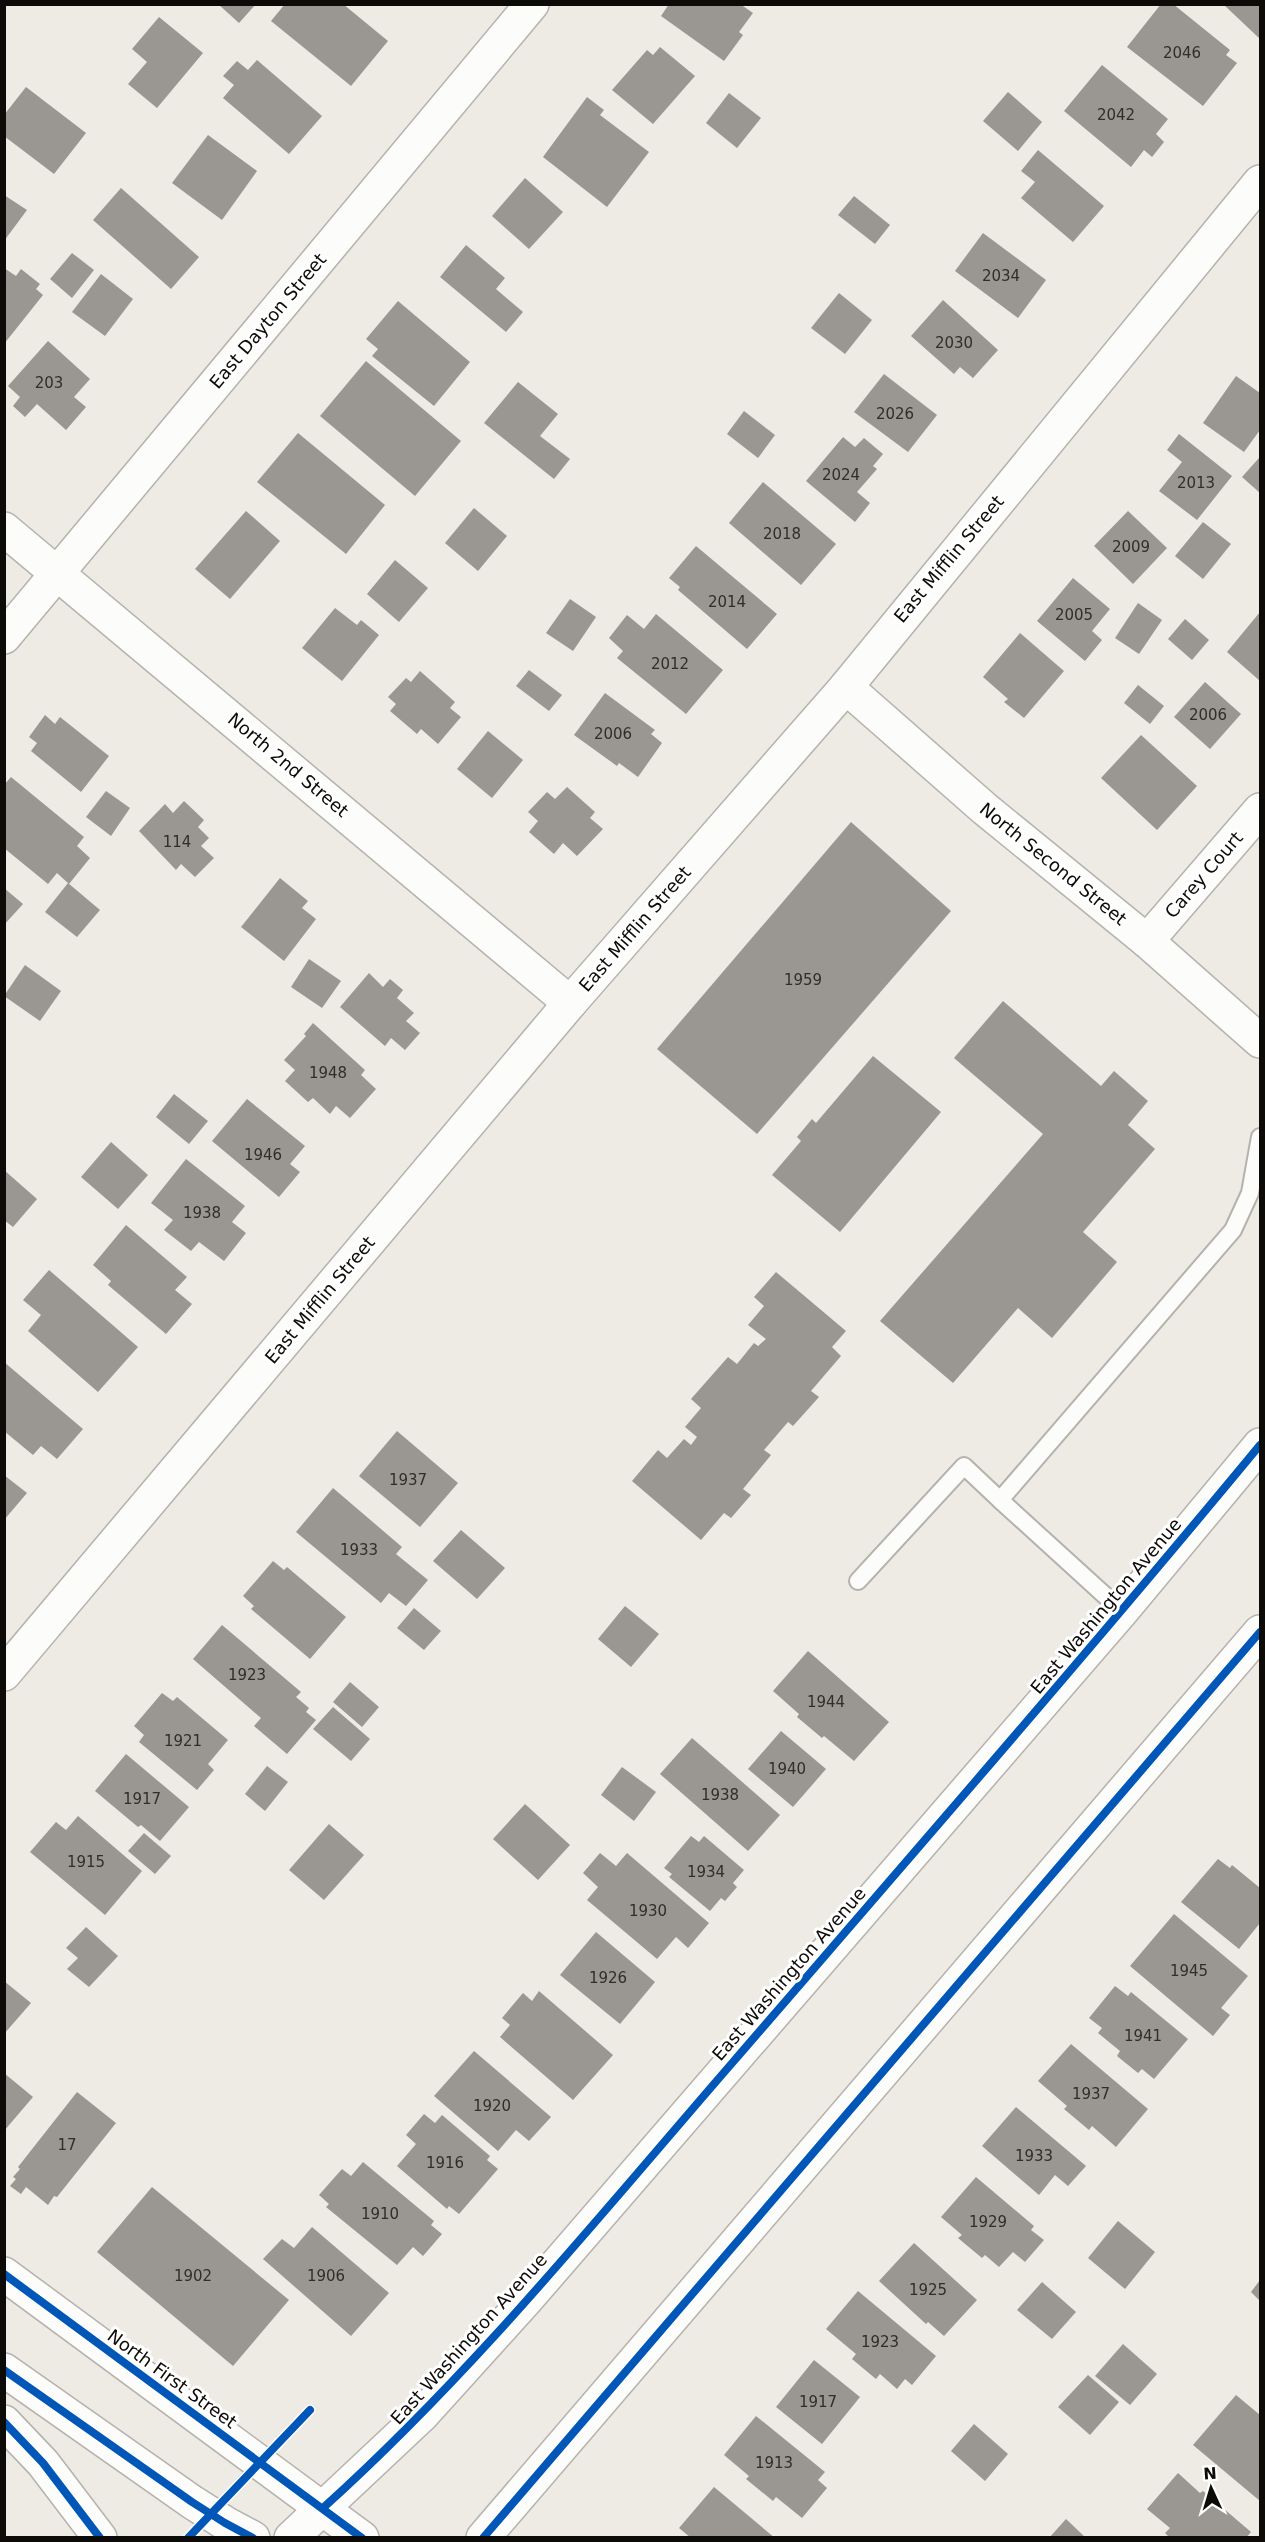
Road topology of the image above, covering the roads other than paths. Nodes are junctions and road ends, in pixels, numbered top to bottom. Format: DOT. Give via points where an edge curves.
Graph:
graph roads {
  1 [pos="532,4"];
  2 [pos="1260,182"];
  3 [pos="4,529"];
  4 [pos="58,573"];
  5 [pos="4,637"];
  6 [pos="846,687"];
  7 [pos="1260,810"];
  8 [pos="1147,941"];
  9 [pos="570,1003"];
  10 [pos="1260,1041"];
  11 [pos="1260,1137"];
  12 [pos="1260,1444"];
  13 [pos="1000,1500"];
  14 [pos="858,1581"];
  15 [pos="1122,1611"];
  16 [pos="1260,1632"];
  17 [pos="4,1674"];
  18 [pos="4,2274"];
  19 [pos="4,2370"];
  20 [pos="4,2422"];
  21 [pos="323,2508"];
  22 [pos="100,2538"];
  23 [pos="253,2538"];
  24 [pos="291,2538"];
  25 [pos="362,2538"];
  26 [pos="483,2538"];
  1 -- 4 [label="street, East Dayton Street"];
  2 -- 6 [label="street, East Mifflin Street"];
  3 -- 4 [label="street, North 2nd Street"];
  4 -- 5 [label="street, East Dayton Street"];
  4 -- 9 [label="street, North 2nd Street"];
  6 -- 8 [label="street, North Second Street" via="985,809"];
  6 -- 9 [label="street, East Mifflin Street"];
  7 -- 8 [label="street, Carey Court"];
  8 -- 10 [label="street, North Second Street"];
  9 -- 17 [label="street, East Mifflin Street"];
  11 -- 13 [label="lane" via="1250,1192 1233,1230"];
  12 -- 15 [label="street, East Washington Avenue"];
  13 -- 14 [label="lane" via="964,1466"];
  13 -- 15 [label="lane"];
  15 -- 21 [label="street, East Washington Avenue" via="526,2300 422,2415"];
  16 -- 26 [label="street"];
  18 -- 21 [label="street, North First Street"];
  19 -- 23 [label="street" via="192,2502"];
  20 -- 22 [label="street" via="43,2463"];
  21 -- 24 [label="street, East Washington Avenue"];
  21 -- 25 [label="street, North First Street"];
}
